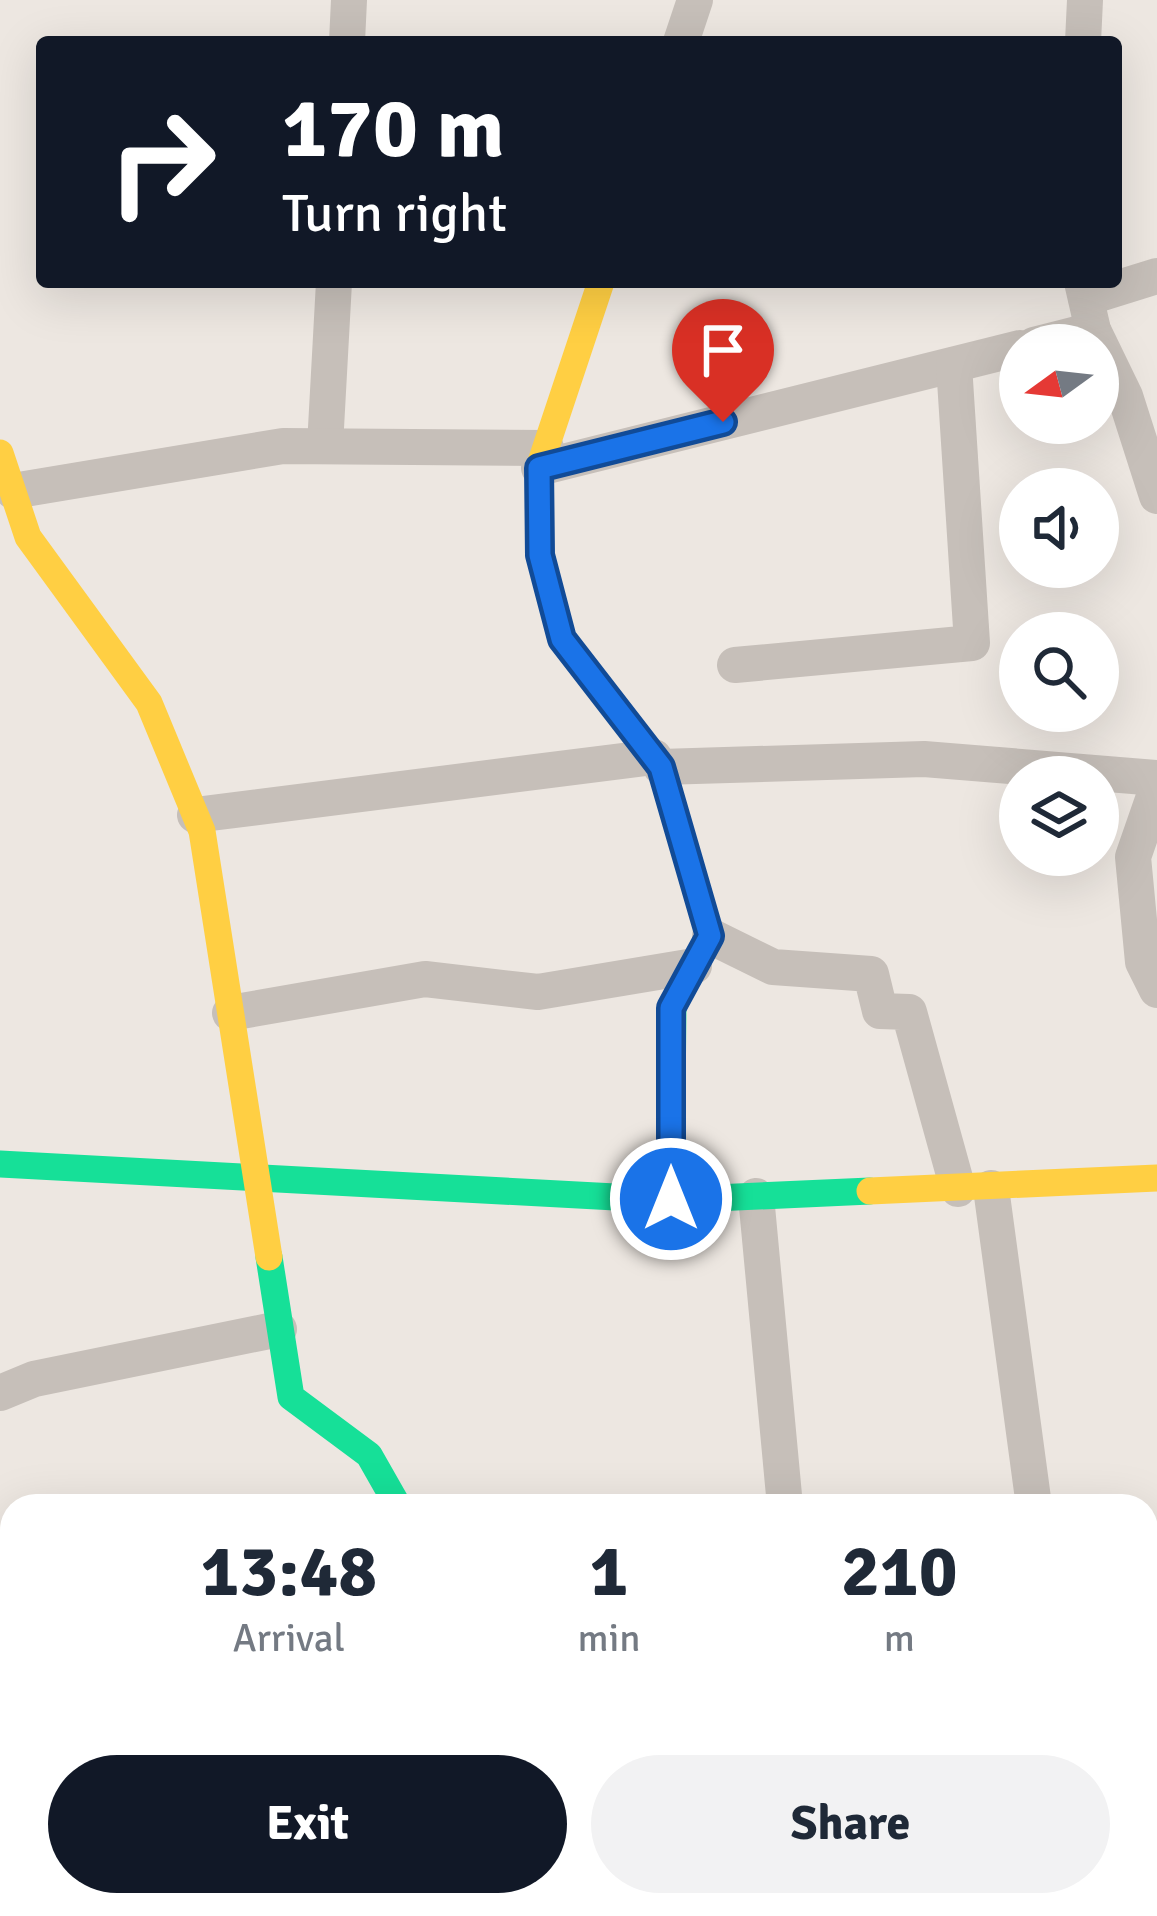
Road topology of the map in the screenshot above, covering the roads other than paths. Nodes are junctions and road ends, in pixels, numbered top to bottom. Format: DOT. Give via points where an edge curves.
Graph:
graph roads {
  1 [pos="350,0"];
  2 [pos="694,0"];
  3 [pos="1085,0"];
  4 [pos="347,36"];
  5 [pos="683,36"];
  6 [pos="1083,36"];
  7 [pos="1157,276"];
  8 [pos="334,288"];
  9 [pos="599,288"];
  10 [pos="1087,303"];
  11 [pos="1060,324"];
  12 [pos="999,353"];
  13 [pos="954,365"];
  14 [pos="325,446"];
  15 [pos="0,453"];
  16 [pos="542,458"];
  17 [pos="13,491"];
  18 [pos="1157,496"];
  19 [pos="14,541"];
  20 [pos="735,664"];
  21 [pos="657,762"];
  22 [pos="1157,778"];
  23 [pos="1157,788"];
  24 [pos="195,815"];
  25 [pos="702,951"];
  26 [pos="1157,990"];
  27 [pos="230,1013"];
  28 [pos="0,1164"];
  29 [pos="1157,1178"];
  30 [pos="254,1180"];
  31 [pos="975,1188"];
  32 [pos="756,1196"];
  33 [pos="671,1199"];
  34 [pos="279,1329"];
  35 [pos="0,1393"];
  36 [pos="391,1494"];
  37 [pos="784,1494"];
  38 [pos="1032,1494"];
  1 -- 4 [label="street"];
  2 -- 5 [label="street"];
  3 -- 6 [label="street"];
  7 -- 10 [label="street"];
  8 -- 14 [label="street"];
  9 -- 16 [label="street"];
  10 -- 11 [label="street"];
  10 -- 18 [label="street"];
  12 -- 13 [label="street"];
  13 -- 16 [label="street"];
  13 -- 20 [label="street" via="972,643"];
  14 -- 16 [label="street"];
  14 -- 17 [label="street"];
  15 -- 17 [label="street"];
  16 -- 21 [label="street" via="540,555 562,639"];
  17 -- 19 [label="street"];
  19 -- 24 [label="street" via="149,703"];
  21 -- 22 [label="street" via="924,759"];
  21 -- 24 [label="street"];
  21 -- 25 [label="street"];
  23 -- 26 [label="street" via="1133,857 1143,962"];
  24 -- 27 [label="street"];
  25 -- 27 [label="street" via="538,992 425,980"];
  25 -- 31 [label="street" via="772,967 871,974 880,1011 909,1012"];
  25 -- 33 [label="street" via="671,1008"];
  27 -- 30 [label="street"];
  28 -- 30 [label="street"];
  29 -- 31 [label="street"];
  30 -- 33 [label="street"];
  30 -- 34 [label="street"];
  31 -- 32 [label="street"];
  31 -- 38 [label="street"];
  32 -- 33 [label="street"];
  32 -- 37 [label="street"];
  34 -- 35 [label="street" via="34,1379"];
  34 -- 36 [label="street" via="291,1397 369,1455"];
}
